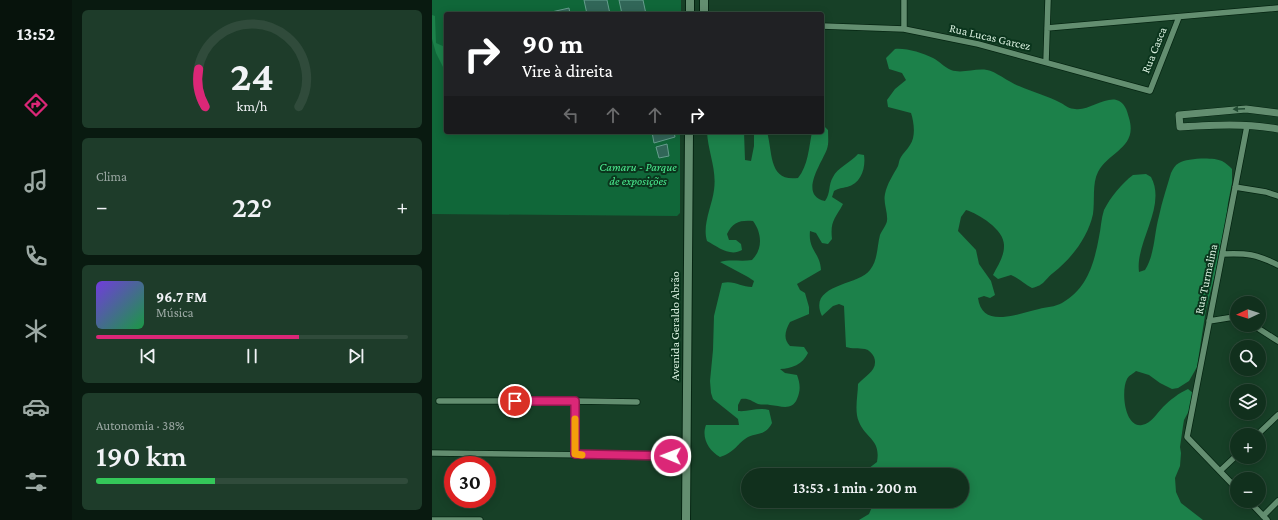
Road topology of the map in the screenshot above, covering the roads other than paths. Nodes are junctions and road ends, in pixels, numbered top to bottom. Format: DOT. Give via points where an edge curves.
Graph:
graph roads {
  1 [pos="690,0"];
  2 [pos="704,0"];
  3 [pos="904,0"];
  4 [pos="1048,0"];
  5 [pos="1278,8"];
  6 [pos="690,12"];
  7 [pos="704,12"];
  8 [pos="1180,17"];
  9 [pos="824,26"];
  10 [pos="1047,28"];
  11 [pos="904,30"];
  12 [pos="1046,62"];
  13 [pos="1150,91"];
  14 [pos="1278,114"];
  15 [pos="1247,126"];
  16 [pos="1278,129"];
  17 [pos="689,134"];
  18 [pos="1235,187"];
  19 [pos="1278,196"];
  20 [pos="1223,254"];
  21 [pos="1278,265"];
  22 [pos="1230,318"];
  23 [pos="1208,321"];
  24 [pos="1264,332"];
  25 [pos="1278,341"];
  26 [pos="439,401"];
  27 [pos="575,401"];
  28 [pos="636,402"];
  29 [pos="1278,415"];
  30 [pos="1265,428"];
  31 [pos="432,453"];
  32 [pos="575,454"];
  33 [pos="686,456"];
  34 [pos="1230,462"];
  35 [pos="1220,471"];
  36 [pos="1230,482"];
  37 [pos="1278,501"];
  38 [pos="1256,508"];
  39 [pos="1265,518"];
  40 [pos="432,520"];
  41 [pos="475,520"];
  42 [pos="480,520"];
  43 [pos="686,520"];
  1 -- 6 [label="main road"];
  2 -- 7 [label="main road"];
  3 -- 11 [label="street"];
  4 -- 10 [label="street"];
  5 -- 8 [label="street"];
  8 -- 10 [label="street"];
  8 -- 13 [label="street, Rua Casca"];
  9 -- 11 [label="street, Rua Lucas Garcez"];
  10 -- 12 [label="street"];
  11 -- 12 [label="street, Rua Lucas Garcez" via="978,44"];
  12 -- 13 [label="street, Rua Lucas Garcez"];
  14 -- 15 [label="street, one-way" via="1246,109 1179,115 1180,127"];
  15 -- 16 [label="street"];
  15 -- 18 [label="street, Rua Turmalina"];
  17 -- 33 [label="main road, Avenida Geraldo Abrão"];
  18 -- 19 [label="street"];
  18 -- 20 [label="street, Rua Turmalina"];
  20 -- 21 [label="street" via="1260,256"];
  20 -- 23 [label="street, Rua Turmalina"];
  22 -- 23 [label="street"];
  23 -- 35 [label="street, Rua Turmalina" via="1187,437"];
  24 -- 25 [label="street"];
  26 -- 27 [label="street"];
  27 -- 28 [label="street"];
  27 -- 32 [label="street"];
  29 -- 30 [label="street"];
  31 -- 32 [label="street"];
  32 -- 33 [label="street"];
  33 -- 43 [label="main road, Avenida Geraldo Abrão"];
  34 -- 35 [label="street"];
  35 -- 36 [label="street"];
  37 -- 39 [label="street"];
  38 -- 39 [label="street"];
  40 -- 41 [label="street"];
  41 -- 42 [label="street"];
}
